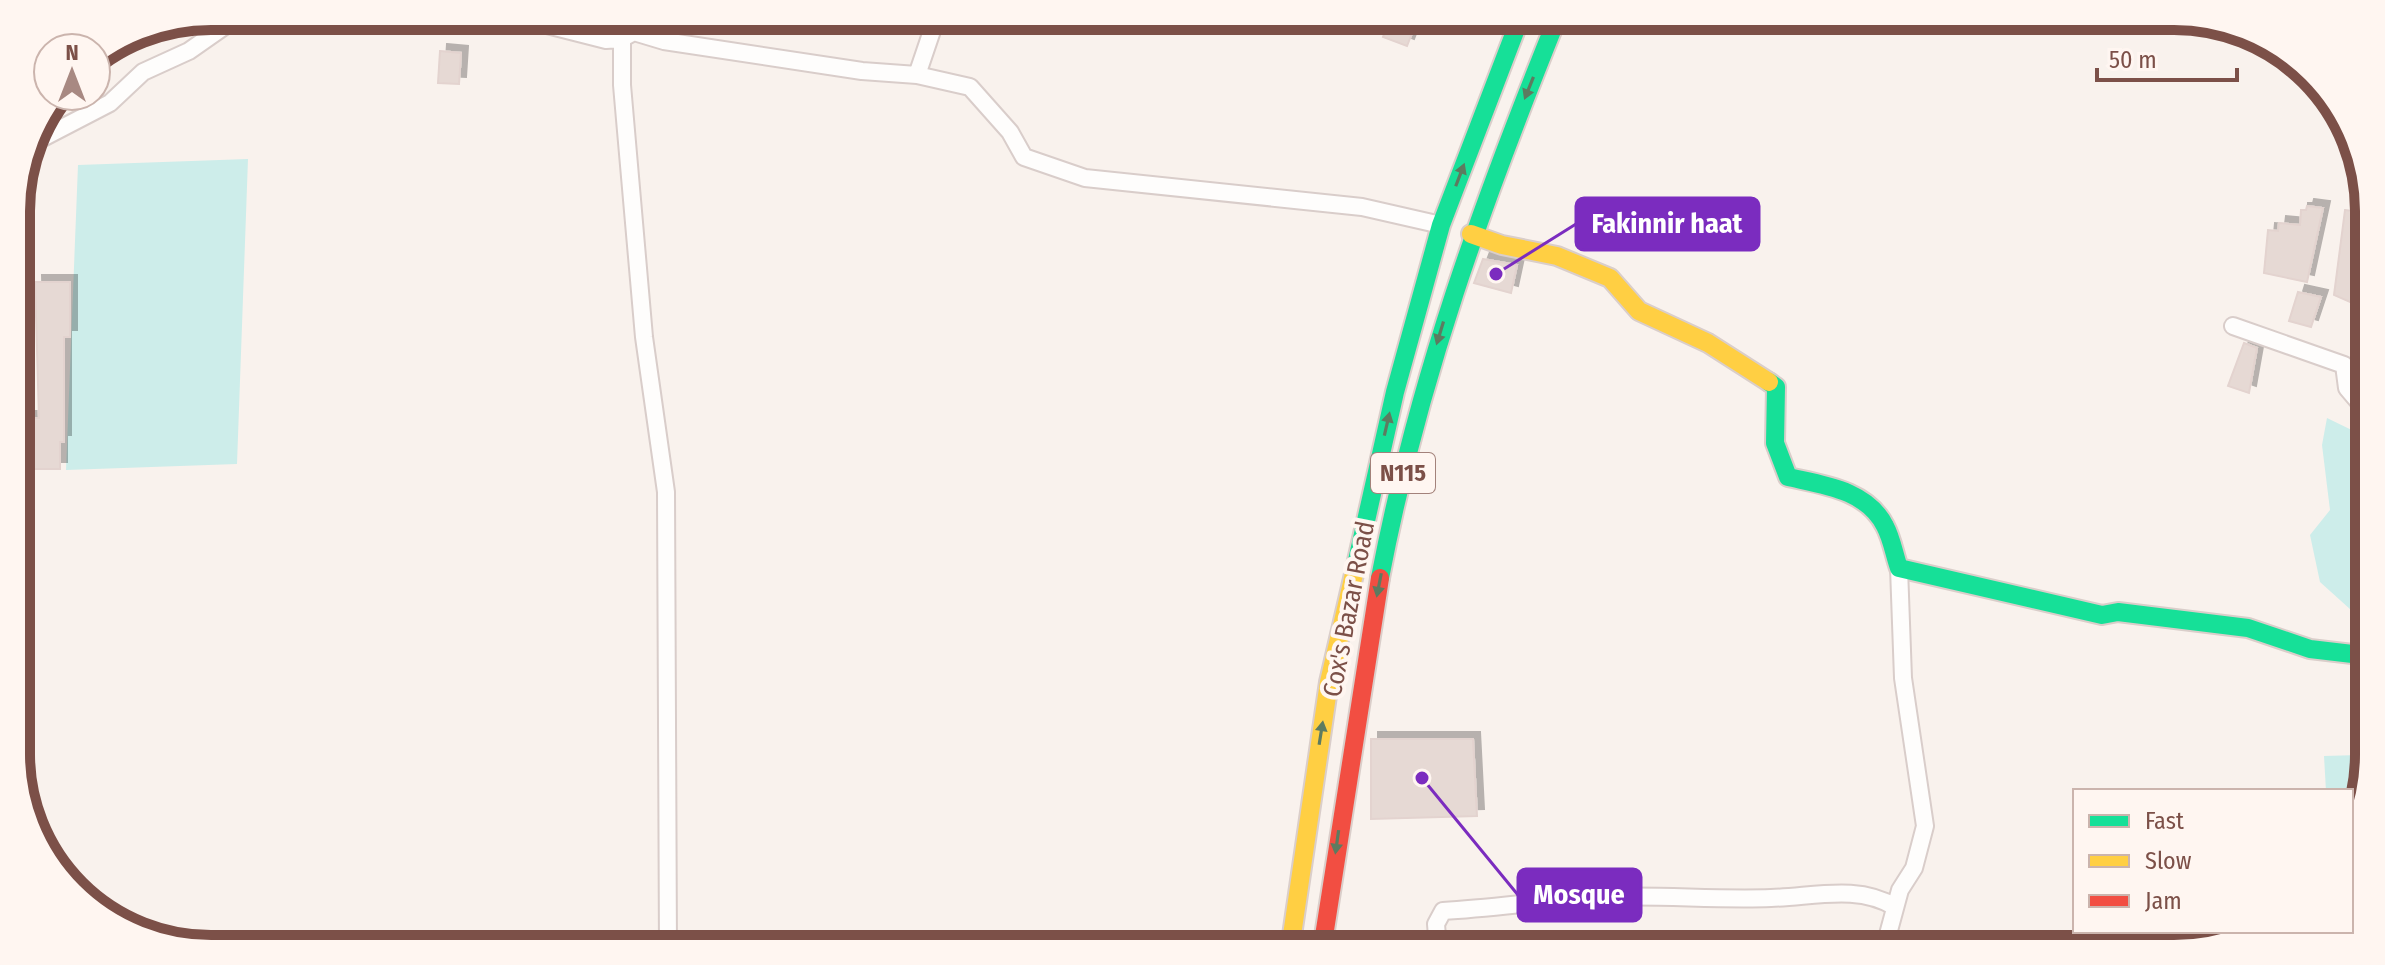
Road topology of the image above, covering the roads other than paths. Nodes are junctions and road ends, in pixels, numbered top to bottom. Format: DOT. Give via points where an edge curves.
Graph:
graph roads {
  1 [pos="219,30"];
  2 [pos="567,30"];
  3 [pos="621,30"];
  4 [pos="932,30"];
  5 [pos="1516,30"];
  6 [pos="1552,30"];
  7 [pos="621,39"];
  8 [pos="917,75"];
  9 [pos="47,136"];
  10 [pos="1441,225"];
  11 [pos="1471,234"];
  12 [pos="2233,326"];
  13 [pos="2355,397"];
  14 [pos="1899,568"];
  15 [pos="2355,654"];
  16 [pos="1895,907"];
  17 [pos="668,935"];
  18 [pos="1292,935"];
  19 [pos="1324,935"];
  20 [pos="1437,935"];
  21 [pos="1888,935"];
  1 -- 9 [label="street" via="143,72 110,103"];
  2 -- 7 [label="street"];
  3 -- 7 [label="street"];
  4 -- 8 [label="street"];
  10 -- 5 [label="main road, Cox's Bazar Road / N115, one-way"];
  6 -- 11 [label="main road, Cox's Bazar Road / N115, one-way"];
  7 -- 8 [label="street" via="634,32 664,41"];
  7 -- 17 [label="street" via="644,337 666,492"];
  8 -- 10 [label="street" via="970,87 1010,132 1024,157 1052,169 1085,178 1362,207"];
  18 -- 10 [label="main road, Cox's Bazar Road / N115, one-way" via="1329,682 1391,407"];
  11 -- 14 [label="main road" via="1557,256 1610,278 1639,311 1708,343 1776,387 1775,443 1788,477 1838,488 1868,502 1884,526"];
  11 -- 19 [label="main road, Cox's Bazar Road / N115, one-way" via="1419,402 1387,544 1359,687"];
  12 -- 13 [label="street" via="2344,365 2347,388"];
  14 -- 15 [label="main road" via="2102,615 2118,612 2248,628 2310,649"];
  14 -- 16 [label="street" via="1903,678 1925,826 1914,868"];
  16 -- 20 [label="street" via="1877,896 1820,893 1569,899 1443,911"];
  16 -- 21 [label="street"];
}
